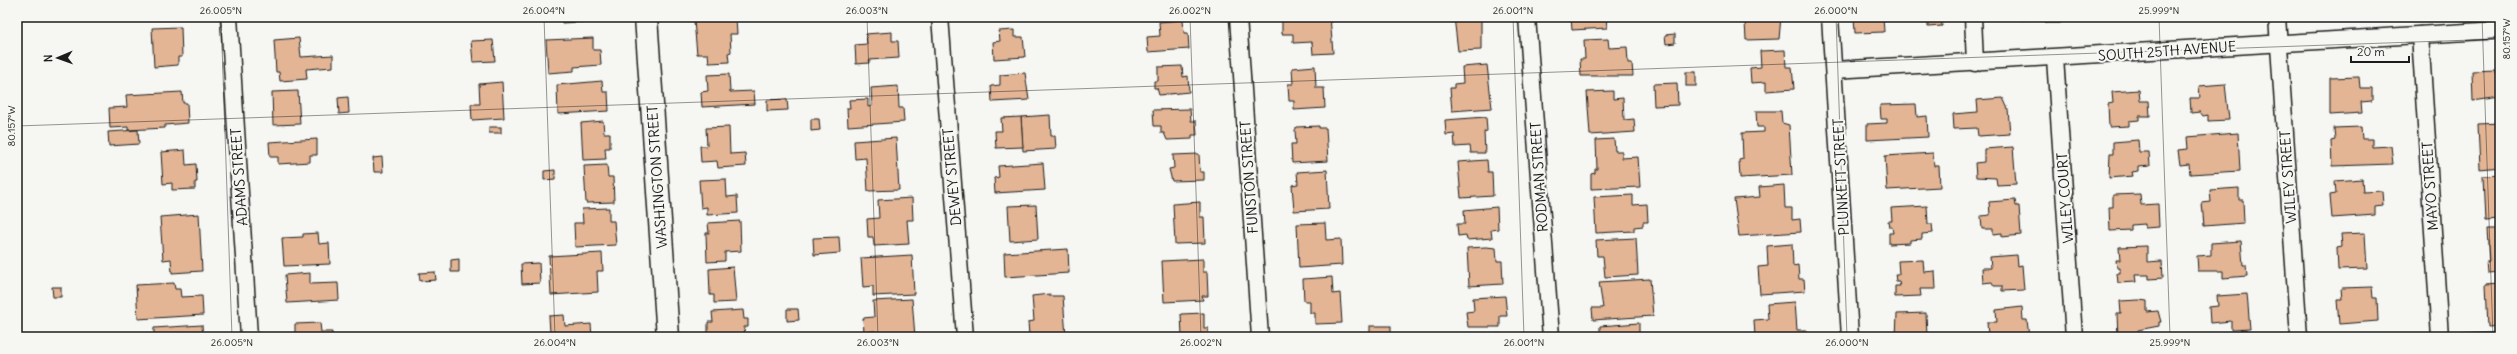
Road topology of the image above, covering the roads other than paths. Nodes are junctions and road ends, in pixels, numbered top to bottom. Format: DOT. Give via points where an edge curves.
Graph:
graph roads {
  1 [pos="229,17"];
  2 [pos="646,17"];
  3 [pos="940,17"];
  4 [pos="1238,17"];
  5 [pos="1527,17"];
  6 [pos="1830,17"];
  7 [pos="1974,17"];
  8 [pos="2277,17"];
  9 [pos="2500,30"];
  10 [pos="2420,35"];
  11 [pos="2279,44"];
  12 [pos="2055,58"];
  13 [pos="1975,62"];
  14 [pos="1834,70"];
  15 [pos="249,337"];
  16 [pos="668,337"];
  17 [pos="965,337"];
  18 [pos="1260,337"];
  19 [pos="1551,337"];
  20 [pos="1850,337"];
  21 [pos="2074,337"];
  22 [pos="2299,337"];
  23 [pos="2440,337"];
  1 -- 15 [label="street, ADAMS STREET"];
  2 -- 16 [label="street, WASHINGTON STREET"];
  3 -- 17 [label="street, DEWEY STREET"];
  4 -- 18 [label="street, FUNSTON STREET"];
  5 -- 19 [label="street, RODMAN STREET"];
  6 -- 14 [label="street, PLUNKETT STREET"];
  7 -- 13 [label="street"];
  8 -- 11 [label="street, WILEY STREET"];
  9 -- 10 [label="street, SOUTH 25TH AVENUE"];
  10 -- 11 [label="street, SOUTH 25TH AVENUE"];
  10 -- 23 [label="street, MAYO STREET"];
  11 -- 12 [label="street, SOUTH 25TH AVENUE"];
  11 -- 22 [label="street, WILEY STREET"];
  12 -- 13 [label="street, SOUTH 25TH AVENUE"];
  12 -- 21 [label="street, WILEY COURT"];
  13 -- 14 [label="street, SOUTH 25TH AVENUE"];
  14 -- 20 [label="street, PLUNKETT STREET"];
}
